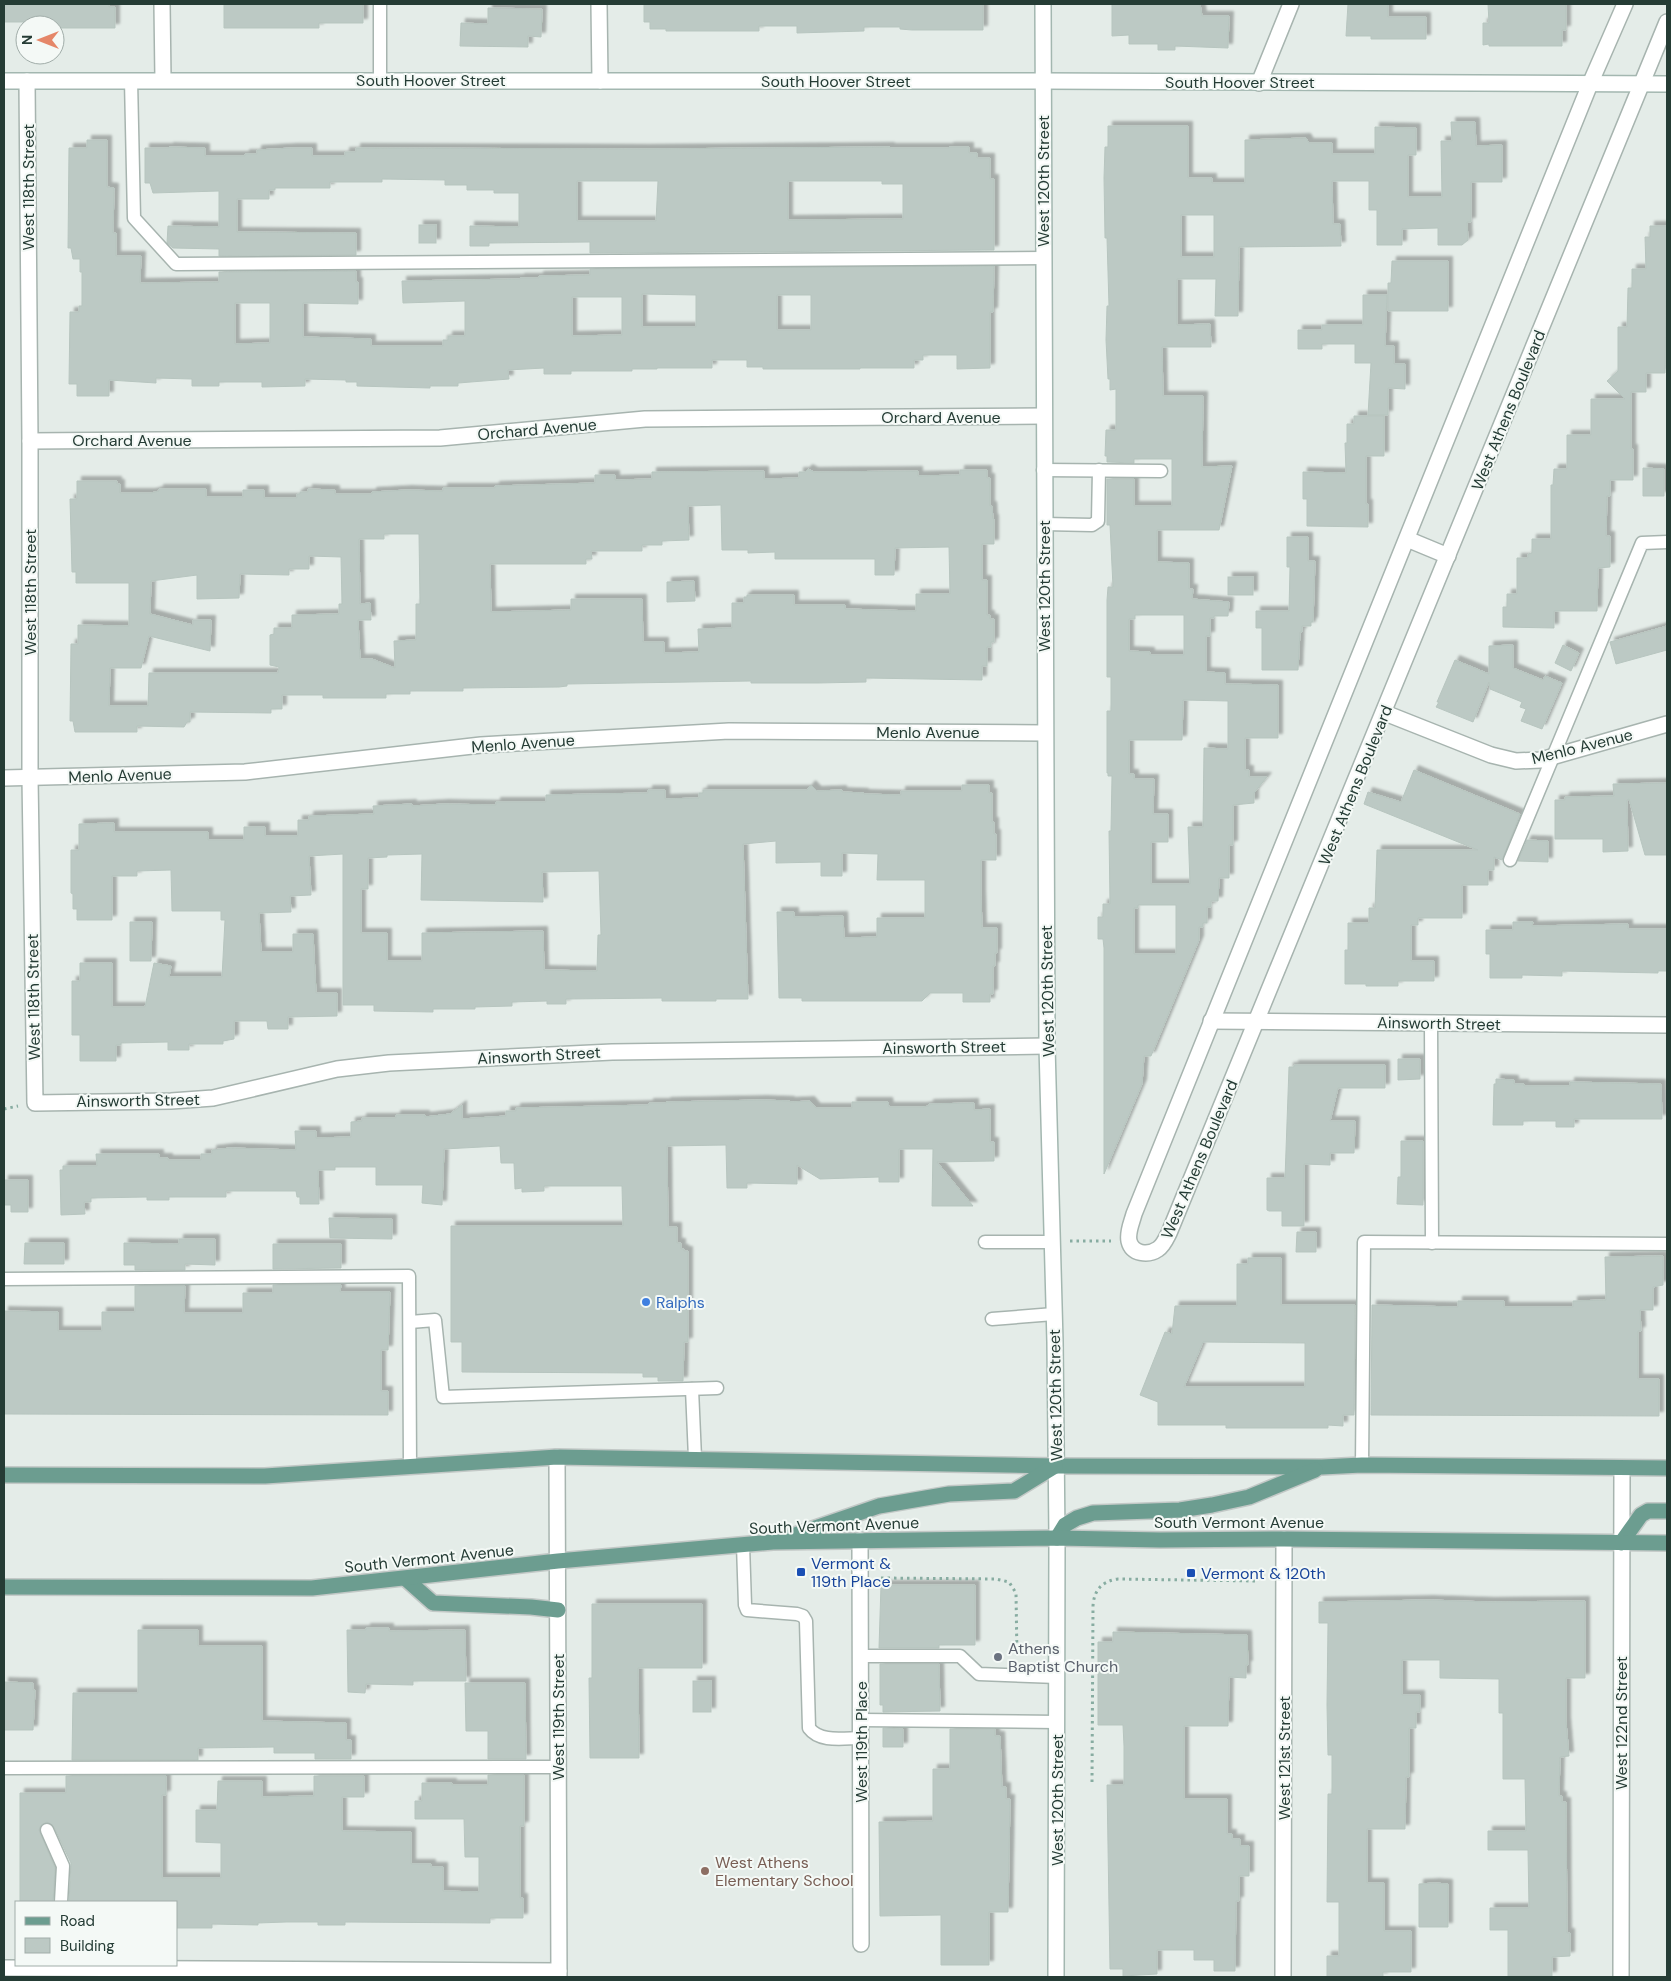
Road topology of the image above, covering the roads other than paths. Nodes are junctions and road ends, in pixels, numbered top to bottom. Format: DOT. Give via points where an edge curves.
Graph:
graph roads {
  1 [pos="162,4"];
  2 [pos="380,4"];
  3 [pos="600,4"];
  4 [pos="1043,4"];
  5 [pos="1291,4"];
  6 [pos="1625,4"];
  7 [pos="1667,22"];
  8 [pos="131,80"];
  9 [pos="163,80"];
  10 [pos="380,80"];
  11 [pos="4,81"];
  12 [pos="27,81"];
  13 [pos="600,81"];
  14 [pos="1043,81"];
  15 [pos="1259,83"];
  16 [pos="1590,84"];
  17 [pos="1640,84"];
  18 [pos="1667,84"];
  19 [pos="1044,258"];
  20 [pos="1043,416"];
  21 [pos="30,441"];
  22 [pos="1043,470"];
  23 [pos="1099,470"];
  24 [pos="1161,471"];
  25 [pos="1044,524"];
  26 [pos="1407,539"];
  27 [pos="1667,542"];
  28 [pos="1448,556"];
  29 [pos="1385,713"];
  30 [pos="1667,724"];
  31 [pos="1044,733"];
  32 [pos="1554,756"];
  33 [pos="4,778"];
  34 [pos="30,778"];
  35 [pos="1510,860"];
  36 [pos="1211,1021"];
  37 [pos="1257,1022"];
  38 [pos="1431,1023"];
  39 [pos="1667,1025"];
  40 [pos="1047,1046"];
  41 [pos="35,1102"];
  42 [pos="985,1242"];
  43 [pos="1051,1242"];
  44 [pos="1432,1243"];
  45 [pos="1667,1244"];
  46 [pos="4,1279"];
  47 [pos="1054,1314"];
  48 [pos="992,1319"];
  49 [pos="410,1322"];
  50 [pos="717,1388"];
  51 [pos="692,1389"];
  52 [pos="557,1456"];
  53 [pos="695,1458"];
  54 [pos="1362,1465"];
  55 [pos="410,1466"];
  56 [pos="1056,1466"];
  57 [pos="1322,1467"];
  58 [pos="1622,1468"];
  59 [pos="1667,1468"];
  60 [pos="4,1475"];
  61 [pos="1667,1511"];
  62 [pos="1057,1538"];
  63 [pos="1284,1539"];
  64 [pos="860,1540"];
  65 [pos="774,1542"];
  66 [pos="1621,1543"];
  67 [pos="1667,1543"];
  68 [pos="743,1546"];
  69 [pos="558,1561"];
  70 [pos="406,1579"];
  71 [pos="4,1587"];
  72 [pos="558,1610"];
  73 [pos="860,1656"];
  74 [pos="1057,1677"];
  75 [pos="861,1720"];
  76 [pos="1057,1722"];
  77 [pos="861,1738"];
  78 [pos="559,1767"];
  79 [pos="4,1768"];
  80 [pos="47,1830"];
  81 [pos="61,1901"];
  82 [pos="861,1944"];
  83 [pos="61,1966"];
  84 [pos="4,1968"];
  85 [pos="559,1974"];
  86 [pos="1056,1977"];
  87 [pos="1283,1977"];
  88 [pos="1621,1977"];
  1 -- 9 [label="street"];
  2 -- 10 [label="lane"];
  3 -- 13 [label="street"];
  4 -- 14 [label="street, West 120th Street"];
  5 -- 15 [label="street"];
  6 -- 16 [label="street"];
  7 -- 17 [label="street, West Athens Boulevard"];
  8 -- 9 [label="street, South Hoover Street"];
  8 -- 12 [label="street, South Hoover Street"];
  8 -- 19 [label="lane" via="134,218 176,264"];
  9 -- 10 [label="street, South Hoover Street"];
  10 -- 13 [label="street, South Hoover Street"];
  11 -- 12 [label="street, South Hoover Street"];
  12 -- 21 [label="street, West 118th Street"];
  13 -- 14 [label="street, South Hoover Street"];
  14 -- 15 [label="street, South Hoover Street"];
  14 -- 19 [label="street, West 120th Street"];
  15 -- 16 [label="street, South Hoover Street"];
  16 -- 17 [label="street, South Hoover Street"];
  16 -- 26 [label="street"];
  17 -- 18 [label="street, South Hoover Street"];
  17 -- 28 [label="street, West Athens Boulevard"];
  19 -- 20 [label="street, West 120th Street"];
  20 -- 21 [label="street, Orchard Avenue" via="645,419 440,438"];
  20 -- 22 [label="street, West 120th Street"];
  21 -- 34 [label="street, West 118th Street"];
  22 -- 23 [label="lane"];
  22 -- 25 [label="street, West 120th Street"];
  23 -- 24 [label="lane"];
  23 -- 25 [label="lane" via="1098,521 1092,526"];
  25 -- 31 [label="street, West 120th Street"];
  26 -- 28 [label="street"];
  26 -- 36 [label="street"];
  27 -- 32 [label="lane" via="1642,543"];
  28 -- 29 [label="street, West Athens Boulevard"];
  29 -- 32 [label="street, Menlo Avenue" via="1491,755 1516,761"];
  29 -- 37 [label="street, West Athens Boulevard"];
  30 -- 32 [label="street, Menlo Avenue"];
  31 -- 34 [label="street, Menlo Avenue" via="729,731 480,745 245,772"];
  31 -- 40 [label="street, West 120th Street"];
  32 -- 35 [label="lane"];
  33 -- 34 [label="street, Menlo Avenue"];
  34 -- 41 [label="street, West 118th Street"];
  36 -- 37 [label="street, Ainsworth Street"];
  36 -- 37 [label="street, West Athens Boulevard" via="1134,1214 1129,1241 1133,1249 1141,1253 1160,1248 1169,1233"];
  37 -- 38 [label="street, Ainsworth Street"];
  38 -- 39 [label="street, Ainsworth Street"];
  38 -- 44 [label="lane"];
  40 -- 41 [label="street, Ainsworth Street" via="612,1052 389,1063 336,1069 213,1098"];
  40 -- 43 [label="street, West 120th Street"];
  42 -- 43 [label="lane"];
  43 -- 47 [label="street, West 120th Street"];
  44 -- 45 [label="lane"];
  44 -- 54 [label="lane" via="1364,1242"];
  46 -- 49 [label="lane" via="409,1276"];
  47 -- 48 [label="lane"];
  47 -- 56 [label="street, West 120th Street"];
  49 -- 51 [label="lane" via="435,1320 443,1397"];
  49 -- 55 [label="lane"];
  50 -- 51 [label="lane"];
  51 -- 53 [label="lane"];
  52 -- 53 [label="main road"];
  52 -- 55 [label="main road"];
  52 -- 69 [label="street, West 119th Street"];
  53 -- 56 [label="main road"];
  54 -- 57 [label="main road"];
  54 -- 58 [label="main road"];
  55 -- 60 [label="main road" via="265,1476"];
  56 -- 57 [label="main road"];
  56 -- 62 [label="street, West 120th Street"];
  56 -- 65 [label="main road" via="1014,1491 949,1494 879,1506"];
  57 -- 62 [label="main road" via="1249,1497 1212,1505 1180,1510 1093,1513 1065,1525"];
  58 -- 59 [label="main road"];
  58 -- 66 [label="street, West 122nd Street"];
  61 -- 66 [label="main road" via="1648,1511 1641,1515"];
  62 -- 63 [label="main road, South Vermont Avenue"];
  62 -- 64 [label="main road, South Vermont Avenue"];
  62 -- 74 [label="street, West 120th Street"];
  63 -- 66 [label="main road, South Vermont Avenue"];
  63 -- 87 [label="street, West 121st Street"];
  64 -- 65 [label="main road, South Vermont Avenue"];
  64 -- 73 [label="street, West 119th Place"];
  65 -- 68 [label="main road, South Vermont Avenue"];
  66 -- 67 [label="main road, South Vermont Avenue"];
  66 -- 88 [label="street, West 122nd Street"];
  68 -- 69 [label="main road, South Vermont Avenue"];
  68 -- 77 [label="lane" via="744,1604 747,1610 797,1614 806,1621 809,1728 820,1737"];
  69 -- 70 [label="main road, South Vermont Avenue"];
  69 -- 72 [label="street, West 119th Street"];
  70 -- 71 [label="main road, South Vermont Avenue" via="312,1588"];
  70 -- 72 [label="main road" via="433,1603"];
  72 -- 78 [label="street, West 119th Street"];
  73 -- 74 [label="lane" via="960,1656 979,1674"];
  73 -- 75 [label="street, West 119th Place"];
  74 -- 76 [label="street, West 120th Street"];
  75 -- 76 [label="lane"];
  75 -- 77 [label="street, West 119th Place"];
  76 -- 86 [label="street, West 120th Street"];
  77 -- 82 [label="street, West 119th Place"];
  78 -- 79 [label="lane"];
  78 -- 85 [label="street, West 119th Street"];
  80 -- 81 [label="lane" via="63,1866"];
  83 -- 84 [label="street"];
  83 -- 85 [label="street"];
}
